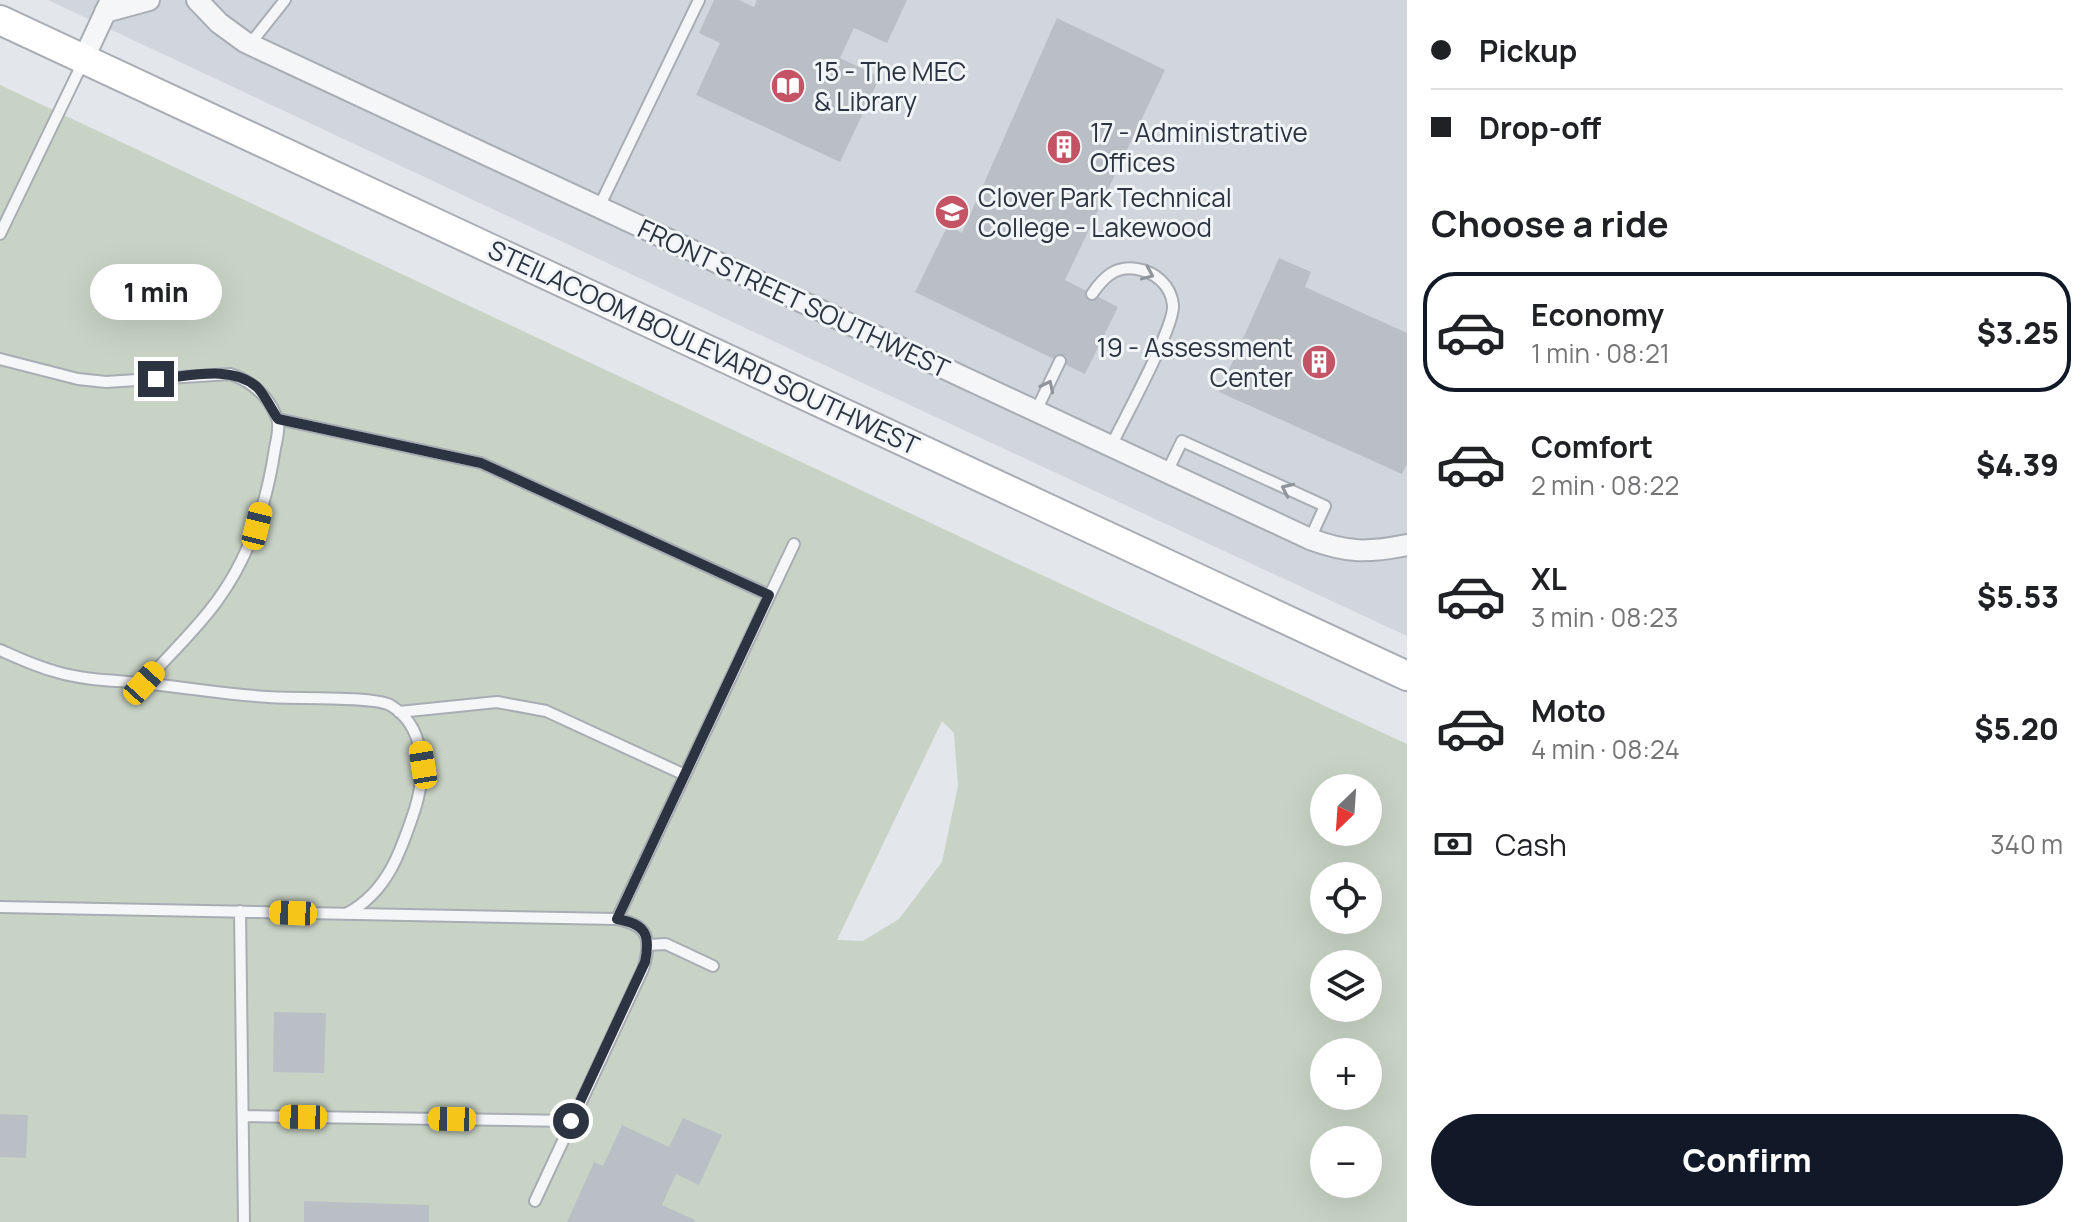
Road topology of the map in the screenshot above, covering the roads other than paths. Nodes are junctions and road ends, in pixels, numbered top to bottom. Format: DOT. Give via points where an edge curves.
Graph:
graph roads {
  1 [pos="149,0"];
  2 [pos="197,0"];
  3 [pos="285,0"];
  4 [pos="699,0"];
  5 [pos="108,6"];
  6 [pos="0,20"];
  7 [pos="250,44"];
  8 [pos="84,58"];
  9 [pos="599,207"];
  10 [pos="0,234"];
  11 [pos="1092,294"];
  12 [pos="0,359"];
  13 [pos="1060,361"];
  14 [pos="1036,411"];
  15 [pos="278,419"];
  16 [pos="1111,446"];
  17 [pos="1167,472"];
  18 [pos="1310,539"];
  19 [pos="794,544"];
  20 [pos="1407,545"];
  21 [pos="769,595"];
  22 [pos="0,650"];
  23 [pos="1407,676"];
  24 [pos="144,683"];
  25 [pos="399,712"];
  26 [pos="685,775"];
  27 [pos="0,907"];
  28 [pos="240,911"];
  29 [pos="346,914"];
  30 [pos="617,919"];
  31 [pos="647,945"];
  32 [pos="713,966"];
  33 [pos="244,1116"];
  34 [pos="571,1121"];
  35 [pos="535,1201"];
  36 [pos="244,1222"];
  1 -- 5 [label="street"];
  2 -- 7 [label="street, FRONT STREET SOUTHWEST"];
  3 -- 7 [label="lane"];
  4 -- 9 [label="lane"];
  5 -- 8 [label="street"];
  6 -- 8 [label="main road, STEILACOOM BOULEVARD SOUTHWEST"];
  7 -- 9 [label="street, FRONT STREET SOUTHWEST"];
  8 -- 10 [label="lane"];
  8 -- 23 [label="main road, STEILACOOM BOULEVARD SOUTHWEST"];
  9 -- 14 [label="street, FRONT STREET SOUTHWEST"];
  11 -- 16 [label="lane, one-way" via="1103,278 1130,267 1149,271 1170,291 1174,308"];
  12 -- 15 [label="lane" via="106,382 230,374 258,388"];
  14 -- 13 [label="lane, one-way"];
  14 -- 16 [label="street, FRONT STREET SOUTHWEST"];
  15 -- 21 [label="lane" via="481,463"];
  15 -- 24 [label="lane" via="257,526 240,563 217,601"];
  16 -- 17 [label="street, FRONT STREET SOUTHWEST"];
  17 -- 18 [label="street, FRONT STREET SOUTHWEST"];
  18 -- 17 [label="lane, one-way" via="1325,506 1182,441"];
  18 -- 20 [label="street, FRONT STREET SOUTHWEST" via="1354,552"];
  19 -- 21 [label="lane"];
  21 -- 26 [label="lane"];
  22 -- 24 [label="lane" via="56,672"];
  24 -- 25 [label="lane" via="265,697 387,703"];
  25 -- 26 [label="lane" via="497,702 546,711"];
  25 -- 29 [label="lane" via="420,748 418,799 384,881"];
  26 -- 30 [label="lane"];
  27 -- 28 [label="lane"];
  28 -- 29 [label="lane"];
  28 -- 33 [label="lane"];
  29 -- 30 [label="lane"];
  30 -- 31 [label="lane" via="638,924"];
  31 -- 32 [label="lane" via="666,944"];
  31 -- 34 [label="lane" via="640,977"];
  33 -- 34 [label="lane"];
  33 -- 36 [label="lane"];
  34 -- 35 [label="lane"];
}
